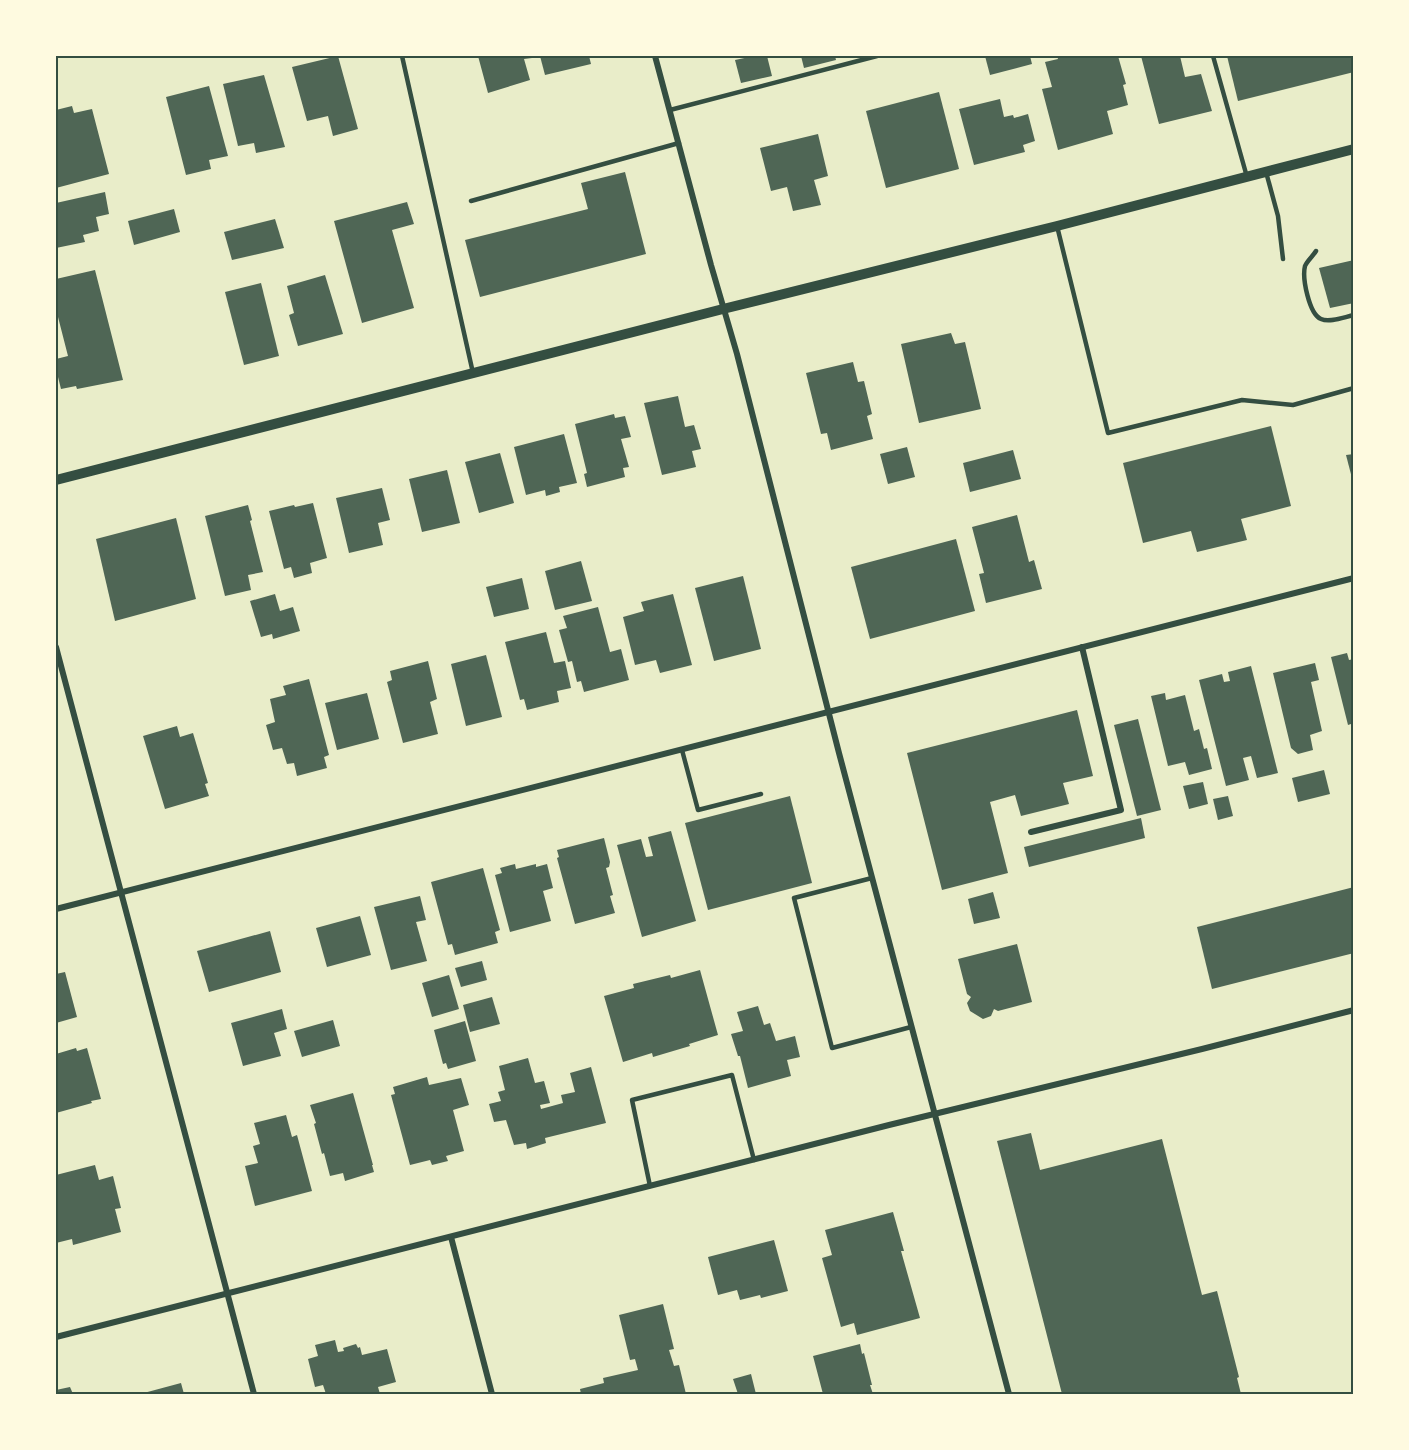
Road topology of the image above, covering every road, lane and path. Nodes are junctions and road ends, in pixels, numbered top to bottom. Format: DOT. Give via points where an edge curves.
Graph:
graph roads {
  1 [pos="402,56"];
  2 [pos="656,56"];
  3 [pos="877,56"];
  4 [pos="1213,56"];
  5 [pos="670,110"];
  6 [pos="679,143"];
  7 [pos="1353,149"];
  8 [pos="1266,172"];
  9 [pos="1247,177"];
  10 [pos="471,201"];
  11 [pos="1057,226"];
  12 [pos="1317,251"];
  13 [pos="1283,260"];
  14 [pos="723,309"];
  15 [pos="1353,315"];
  16 [pos="473,373"];
  17 [pos="1353,388"];
  18 [pos="56,480"];
  19 [pos="1353,578"];
  20 [pos="56,646"];
  21 [pos="1082,647"];
  22 [pos="828,712"];
  23 [pos="682,750"];
  24 [pos="761,794"];
  25 [pos="1031,832"];
  26 [pos="872,878"];
  27 [pos="120,892"];
  28 [pos="56,909"];
  29 [pos="1353,1010"];
  30 [pos="911,1027"];
  31 [pos="934,1115"];
  32 [pos="754,1160"];
  33 [pos="650,1186"];
  34 [pos="451,1237"];
  35 [pos="227,1294"];
  36 [pos="56,1338"];
  37 [pos="254,1395"];
  38 [pos="492,1395"];
  39 [pos="1009,1395"];
  1 -- 16 [label="lane"];
  2 -- 5 [label="street"];
  3 -- 5 [label="lane"];
  4 -- 9 [label="lane"];
  5 -- 6 [label="street"];
  6 -- 10 [label="lane"];
  6 -- 14 [label="street"];
  7 -- 8 [label="street"];
  8 -- 9 [label="street"];
  8 -- 13 [label="lane" via="1278,216"];
  9 -- 11 [label="street"];
  11 -- 14 [label="street"];
  11 -- 17 [label="lane" via="1108,434 1242,400 1293,405"];
  12 -- 15 [label="lane" via="1305,264 1304,279 1313,313 1332,320"];
  14 -- 16 [label="street"];
  14 -- 22 [label="street"];
  16 -- 18 [label="street"];
  19 -- 21 [label="street"];
  20 -- 27 [label="street"];
  21 -- 22 [label="street"];
  21 -- 25 [label="street" via="1121,810"];
  22 -- 23 [label="street"];
  22 -- 26 [label="street"];
  23 -- 24 [label="lane" via="698,810"];
  23 -- 27 [label="street"];
  26 -- 30 [label="street"];
  26 -- 30 [label="lane" via="794,898 832,1048"];
  27 -- 28 [label="street"];
  27 -- 35 [label="street"];
  29 -- 31 [label="street"];
  30 -- 31 [label="street"];
  31 -- 32 [label="street"];
  31 -- 39 [label="street"];
  32 -- 33 [label="street"];
  32 -- 33 [label="lane" via="732,1075 632,1100"];
  33 -- 34 [label="street"];
  34 -- 35 [label="street"];
  34 -- 38 [label="street"];
  35 -- 36 [label="street"];
  35 -- 37 [label="street"];
}
